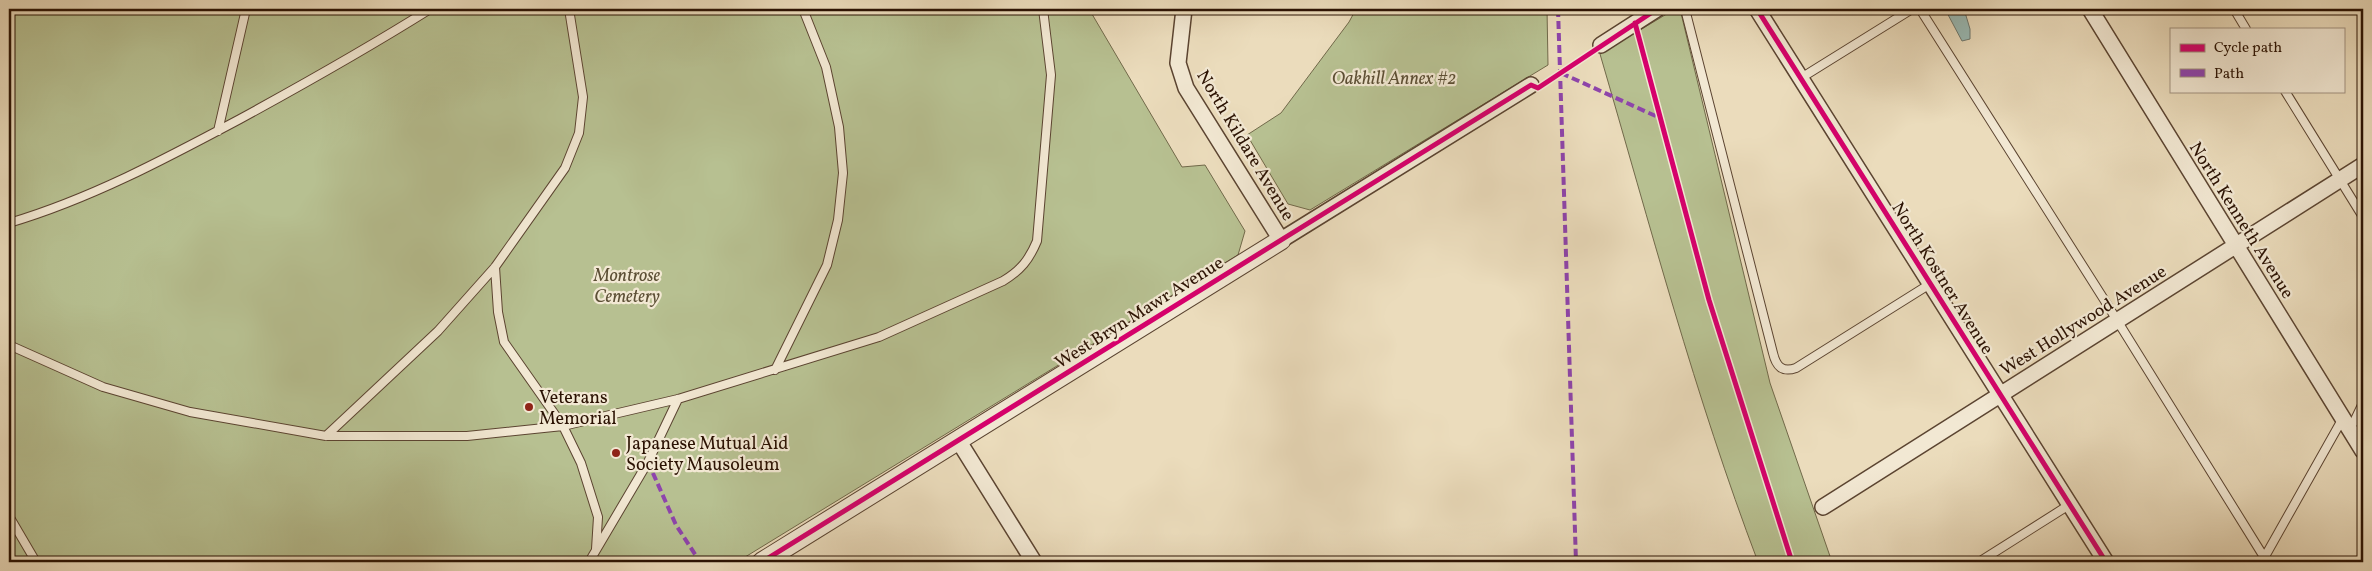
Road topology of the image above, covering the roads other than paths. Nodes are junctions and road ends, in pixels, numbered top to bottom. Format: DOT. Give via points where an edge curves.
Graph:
graph roads {
  1 [pos="246,9"];
  2 [pos="430,9"];
  3 [pos="569,9"];
  4 [pos="803,9"];
  5 [pos="1043,9"];
  6 [pos="1184,9"];
  7 [pos="1658,9"];
  8 [pos="1685,9"];
  9 [pos="1756,9"];
  10 [pos="1912,9"];
  11 [pos="1920,9"];
  12 [pos="2090,9"];
  13 [pos="2234,9"];
  14 [pos="2245,28"];
  15 [pos="1601,45"];
  16 [pos="1800,78"];
  17 [pos="1531,85"];
  18 [pos="2286,92"];
  19 [pos="218,131"];
  20 [pos="2363,165"];
  21 [pos="2340,179"];
  22 [pos="2363,217"];
  23 [pos="9,223"];
  24 [pos="1281,240"];
  25 [pos="2236,245"];
  26 [pos="495,267"];
  27 [pos="1930,284"];
  28 [pos="2118,320"];
  29 [pos="9,345"];
  30 [pos="775,370"];
  31 [pos="2000,395"];
  32 [pos="678,399"];
  33 [pos="2363,403"];
  34 [pos="2346,424"];
  35 [pos="563,426"];
  36 [pos="326,436"];
  37 [pos="958,440"];
  38 [pos="2363,451"];
  39 [pos="2070,505"];
  40 [pos="1823,507"];
  41 [pos="9,516"];
  42 [pos="596,549"];
  43 [pos="2263,560"];
  44 [pos="36,562"];
  45 [pos="589,562"];
  46 [pos="762,562"];
  47 [pos="1034,562"];
  48 [pos="1979,562"];
  49 [pos="2106,562"];
  1 -- 19 [label="lane"];
  2 -- 19 [label="lane"];
  3 -- 26 [label="lane" via="583,97 579,133 565,168"];
  4 -- 30 [label="lane" via="826,67 839,127 844,173 838,220 827,265"];
  5 -- 30 [label="lane" via="1051,75 1037,241 1030,257 1019,271 1003,281 888,333"];
  6 -- 24 [label="street, North Kildare Avenue" via="1178,63 1186,88"];
  7 -- 15 [label="street"];
  8 -- 27 [label="lane" via="1772,353 1780,368 1788,371 1796,368"];
  9 -- 16 [label="street, North Kostner Avenue"];
  10 -- 16 [label="lane"];
  11 -- 28 [label="lane"];
  12 -- 25 [label="street, North Kenneth Avenue"];
  13 -- 14 [label="lane"];
  16 -- 27 [label="street, North Kostner Avenue"];
  17 -- 24 [label="street, West Bryn Mawr Avenue"];
  18 -- 21 [label="lane"];
  19 -- 23 [label="lane" via="127,178 51,210"];
  20 -- 21 [label="street, West Hollywood Avenue"];
  21 -- 22 [label="lane"];
  21 -- 25 [label="street, West Hollywood Avenue"];
  24 -- 37 [label="street, West Bryn Mawr Avenue"];
  25 -- 28 [label="street, West Hollywood Avenue"];
  25 -- 34 [label="street, North Kenneth Avenue"];
  26 -- 35 [label="lane" via="504,342"];
  26 -- 36 [label="lane" via="438,332"];
  27 -- 31 [label="street, North Kostner Avenue"];
  28 -- 31 [label="street, West Hollywood Avenue"];
  28 -- 43 [label="lane"];
  29 -- 36 [label="lane" via="104,387 190,412"];
  30 -- 32 [label="lane"];
  31 -- 39 [label="street, North Kostner Avenue"];
  31 -- 40 [label="street, West Hollywood Avenue"];
  32 -- 35 [label="lane"];
  32 -- 42 [label="lane" via="648,462"];
  33 -- 34 [label="lane"];
  34 -- 38 [label="street, North Kenneth Avenue"];
  34 -- 43 [label="lane"];
  35 -- 36 [label="lane" via="467,436"];
  35 -- 42 [label="lane" via="581,463 598,517"];
  37 -- 46 [label="street, West Bryn Mawr Avenue"];
  37 -- 47 [label="street"];
  39 -- 48 [label="lane"];
  39 -- 49 [label="street, North Kostner Avenue"];
  41 -- 44 [label="lane"];
  42 -- 45 [label="lane"];
}
